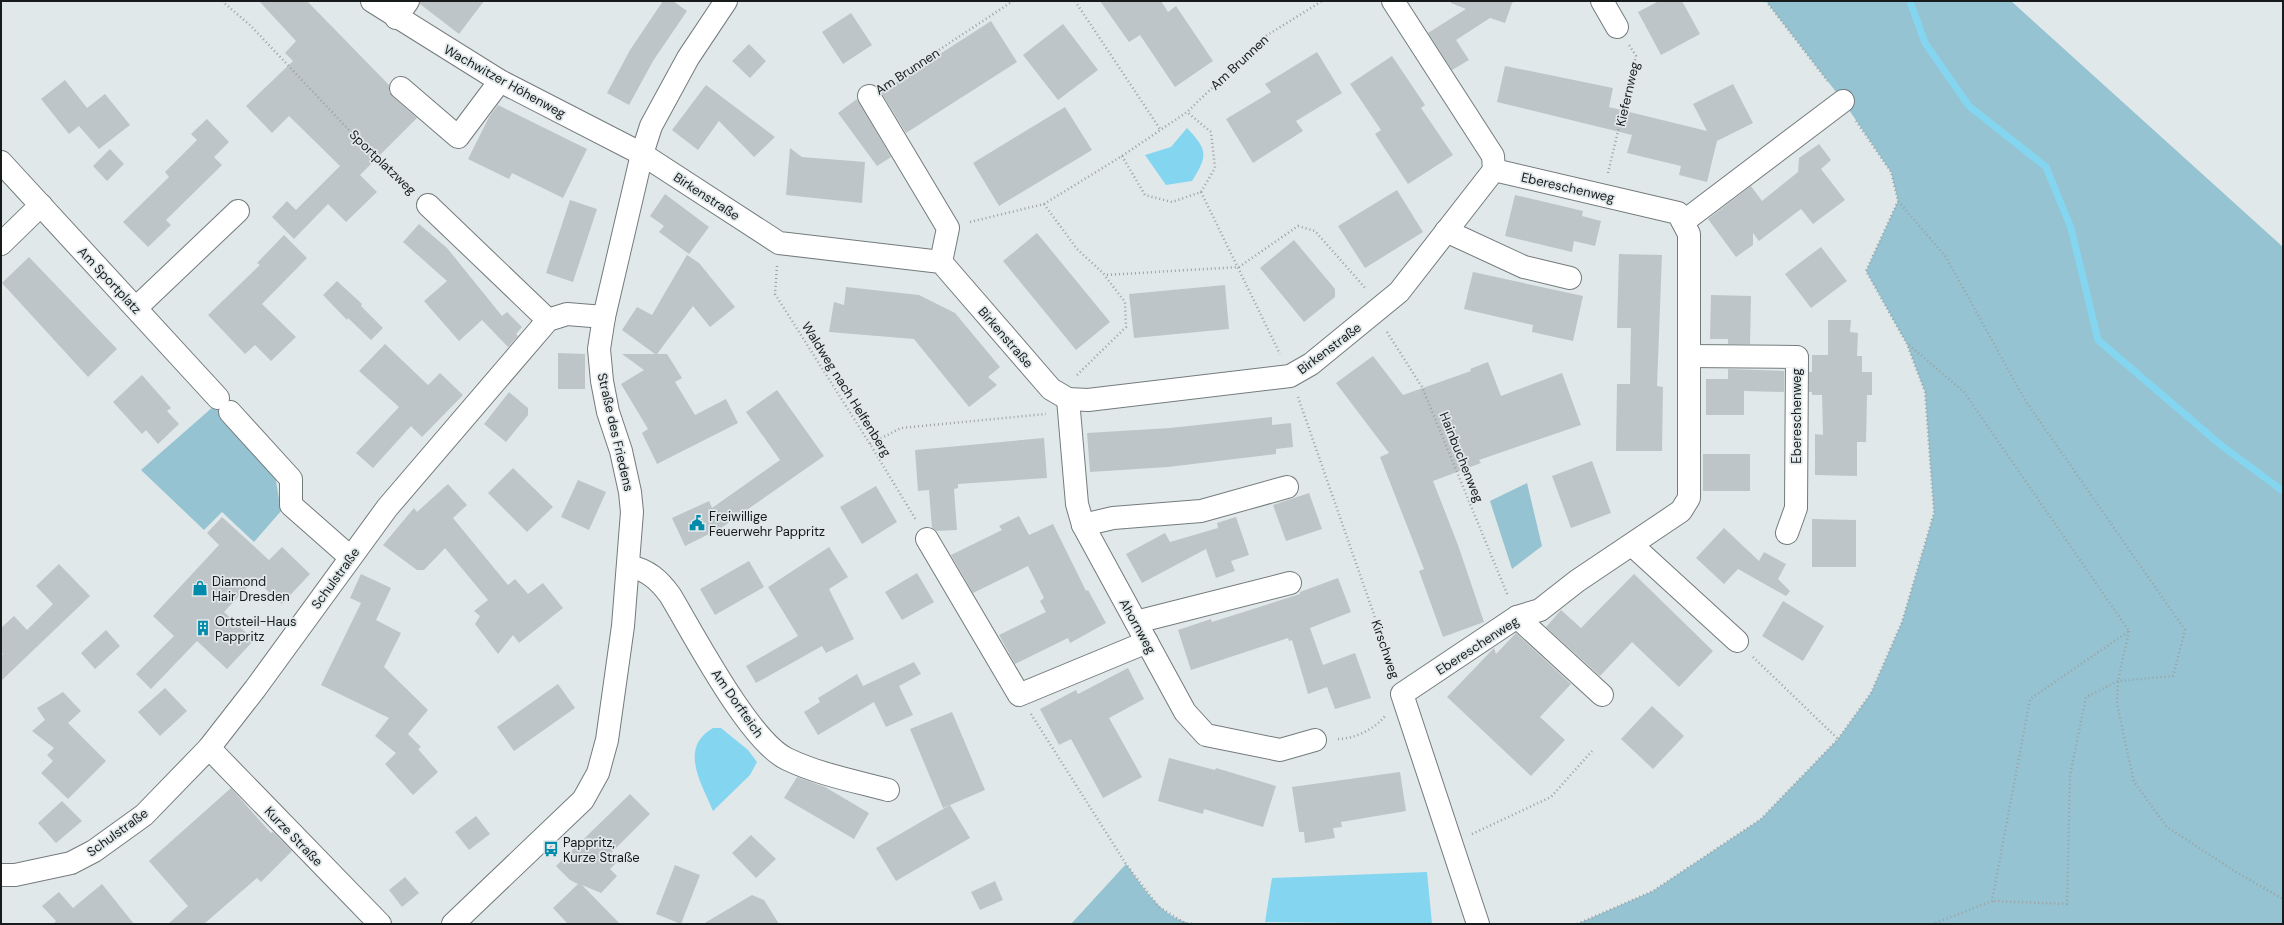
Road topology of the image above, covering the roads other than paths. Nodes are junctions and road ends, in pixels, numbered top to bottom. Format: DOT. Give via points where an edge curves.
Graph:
graph roads {
  1 [pos="726,1"];
  2 [pos="1392,1"];
  3 [pos="1602,1"];
  4 [pos="375,2"];
  5 [pos="402,9"];
  6 [pos="1617,27"];
  7 [pos="500,81"];
  8 [pos="401,88"];
  9 [pos="869,96"];
  10 [pos="1843,101"];
  11 [pos="642,154"];
  12 [pos="1,162"];
  13 [pos="1494,170"];
  14 [pos="41,205"];
  15 [pos="428,205"];
  16 [pos="238,211"];
  17 [pos="1683,222"];
  18 [pos="1446,231"];
  19 [pos="1,244"];
  20 [pos="941,262"];
  21 [pos="1570,278"];
  22 [pos="136,308"];
  23 [pos="604,317"];
  24 [pos="548,320"];
  25 [pos="1689,356"];
  26 [pos="1068,405"];
  27 [pos="1288,487"];
  28 [pos="1083,525"];
  29 [pos="1787,533"];
  30 [pos="927,539"];
  31 [pos="1632,544"];
  32 [pos="350,557"];
  33 [pos="629,566"];
  34 [pos="1290,583"];
  35 [pos="1516,617"];
  36 [pos="1136,622"];
  37 [pos="1737,641"];
  38 [pos="1147,642"];
  39 [pos="1402,694"];
  40 [pos="1602,695"];
  41 [pos="1316,740"];
  42 [pos="209,748"];
  43 [pos="888,790"];
  44 [pos="1,875"];
  45 [pos="380,924"];
  46 [pos="453,924"];
  47 [pos="1478,924"];
  1 -- 11 [label="street, Straße des Friedens" via="668,91 651,126"];
  2 -- 13 [label="street" via="1493,156"];
  3 -- 6 [label="street"];
  4 -- 5 [label="street, Wachwitzer Höhenweg"];
  5 -- 7 [label="street, Wachwitzer Höhenweg"];
  7 -- 8 [label="street" via="458,137"];
  7 -- 11 [label="street, Wachwitzer Höhenweg"];
  9 -- 20 [label="street, Am Brunnen" via="948,228"];
  10 -- 17 [label="street"];
  11 -- 20 [label="street, Birkenstraße" via="780,243"];
  11 -- 23 [label="street, Straße des Friedens"];
  12 -- 14 [label="street, Am Sportplatz"];
  13 -- 17 [label="street, Ebereschenweg" via="1678,212"];
  13 -- 18 [label="street, Birkenstraße"];
  14 -- 19 [label="street"];
  14 -- 22 [label="street, Am Sportplatz"];
  15 -- 24 [label="street, Sportplatzweg"];
  16 -- 22 [label="street"];
  17 -- 25 [label="street, Ebereschenweg" via="1689,234"];
  18 -- 21 [label="street" via="1524,267"];
  18 -- 26 [label="street, Birkenstraße" via="1399,292 1311,364 1290,376 1088,400"];
  20 -- 26 [label="street, Birkenstraße"];
  22 -- 32 [label="street, Am Sportplatz" via="291,479 291,505"];
  23 -- 24 [label="street" via="567,314"];
  23 -- 33 [label="street, Straße des Friedens" via="599,349 602,381 630,492 632,512"];
  24 -- 32 [label="street, Schulstraße" via="387,508"];
  25 -- 29 [label="street, Ebereschenweg" via="1797,357 1796,508"];
  25 -- 31 [label="street, Ebereschenweg" via="1689,498 1681,511"];
  26 -- 28 [label="street, Ahornweg" via="1077,504"];
  27 -- 28 [label="street" via="1201,511 1113,518"];
  28 -- 36 [label="street, Ahornweg"];
  30 -- 38 [label="street" via="1019,695"];
  31 -- 35 [label="street, Ebereschenweg" via="1540,610"];
  31 -- 37 [label="street"];
  32 -- 42 [label="street, Schulstraße"];
  33 -- 43 [label="street, Am Dorfteich" via="643,569 660,582 670,594 725,687 761,738 785,758"];
  33 -- 46 [label="street, Straße des Friedens" via="608,740 592,787 584,800"];
  34 -- 36 [label="street"];
  35 -- 39 [label="street, Ebereschenweg"];
  35 -- 40 [label="street"];
  36 -- 38 [label="street, Ahornweg"];
  38 -- 41 [label="street, Ahornweg" via="1185,712 1206,735 1280,750"];
  39 -- 47 [label="street, Kirschweg"];
  42 -- 44 [label="street, Schulstraße" via="144,815 94,851 71,863 15,875"];
  42 -- 45 [label="street, Kurze Straße"];
}
